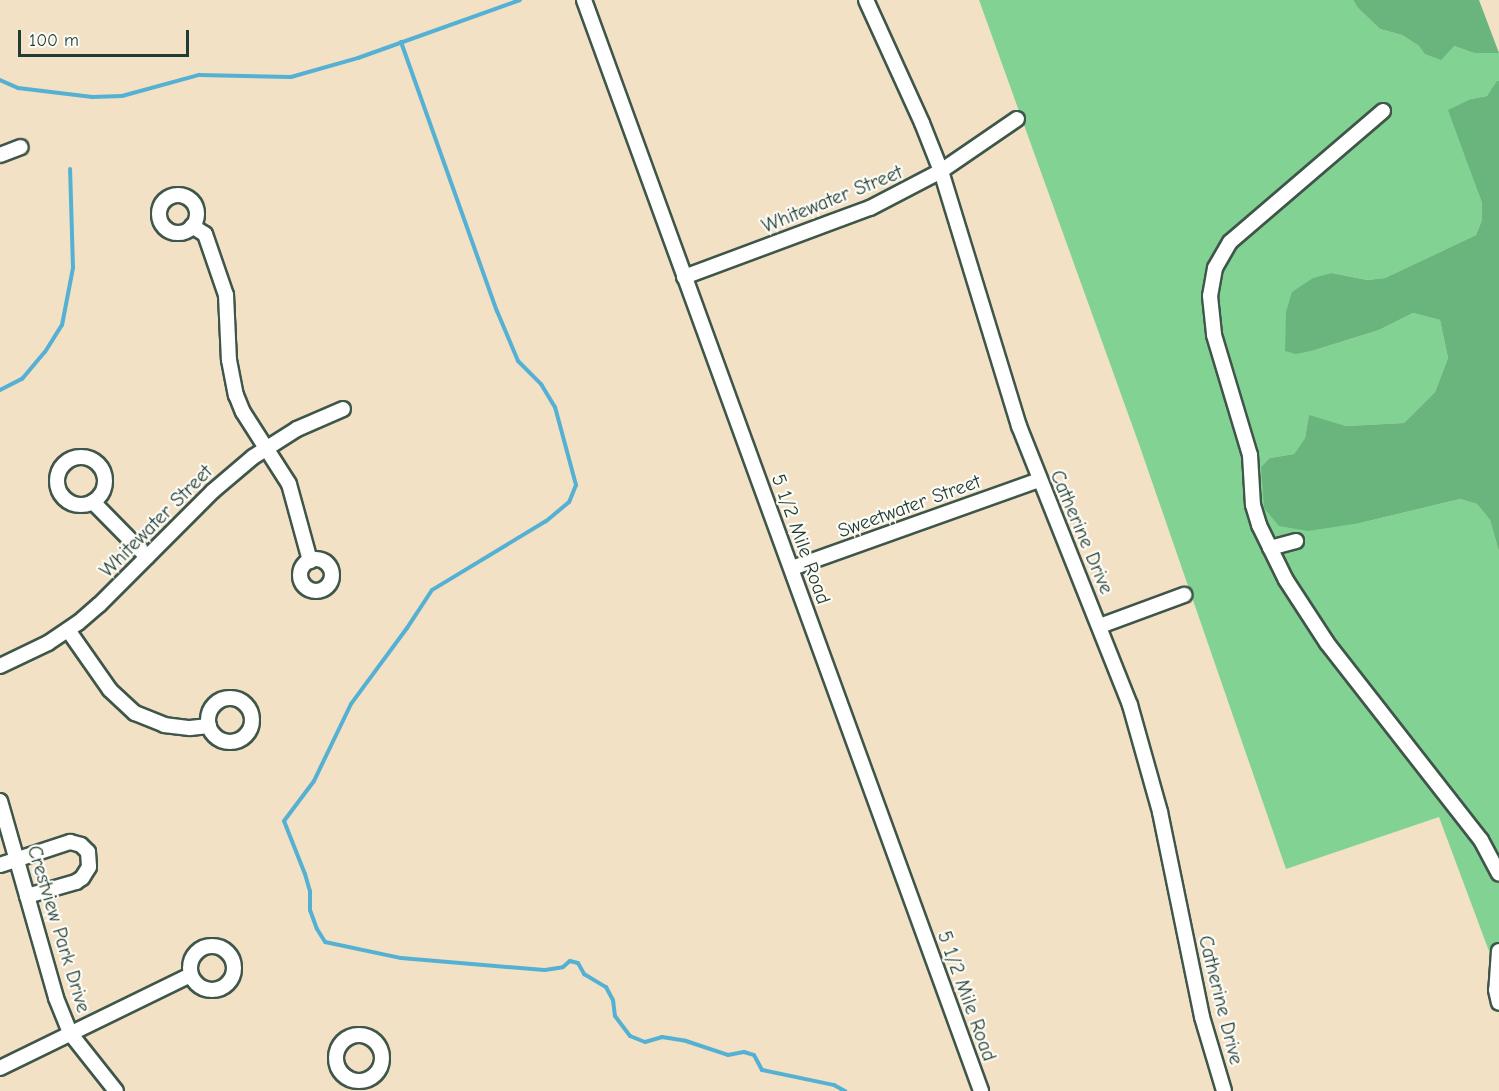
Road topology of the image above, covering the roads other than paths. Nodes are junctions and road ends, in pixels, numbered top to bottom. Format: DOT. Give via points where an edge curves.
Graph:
graph roads {
  1 [pos="584,0"];
  2 [pos="866,0"];
  3 [pos="1383,111"];
  4 [pos="1017,119"];
  5 [pos="21,147"];
  6 [pos="0,155"];
  7 [pos="941,171"];
  8 [pos="192,226"];
  9 [pos="684,277"];
  10 [pos="343,409"];
  11 [pos="266,448"];
  12 [pos="1039,480"];
  13 [pos="93,502"];
  14 [pos="1296,541"];
  15 [pos="1270,548"];
  16 [pos="147,557"];
  17 [pos="310,561"];
  18 [pos="792,568"];
  19 [pos="1184,595"];
  20 [pos="1100,626"];
  21 [pos="68,630"];
  22 [pos="0,666"];
  23 [pos="209,726"];
  24 [pos="0,801"];
  25 [pos="17,861"];
  26 [pos="0,865"];
  27 [pos="1499,874"];
  28 [pos="27,896"];
  29 [pos="1499,951"];
  30 [pos="191,975"];
  31 [pos="1499,1003"];
  32 [pos="70,1033"];
  33 [pos="0,1068"];
  34 [pos="116,1091"];
  35 [pos="981,1091"];
  36 [pos="1224,1091"];
  1 -- 9 [label="street, 5 1/2 Mile Road"];
  2 -- 7 [label="street, Catherine Drive"];
  3 -- 15 [label="street" via="1230,242 1215,268 1210,296 1214,335 1250,454 1253,505"];
  4 -- 7 [label="street, Whitewater Street"];
  5 -- 6 [label="street"];
  7 -- 9 [label="street, Whitewater Street" via="870,208"];
  7 -- 12 [label="street, Catherine Drive"];
  8 -- 11 [label="street" via="205,234 226,296 229,360 236,395"];
  9 -- 18 [label="street, 5 1/2 Mile Road"];
  10 -- 11 [label="street, Whitewater Street"];
  11 -- 16 [label="street, Whitewater Street" via="213,491"];
  11 -- 17 [label="street" via="289,484"];
  12 -- 18 [label="street, Sweetwater Street"];
  12 -- 20 [label="street, Catherine Drive"];
  13 -- 16 [label="street"];
  14 -- 15 [label="street"];
  15 -- 27 [label="street" via="1327,643 1481,840"];
  16 -- 21 [label="street, Whitewater Street"];
  18 -- 35 [label="street, 5 1/2 Mile Road"];
  19 -- 20 [label="street"];
  20 -- 36 [label="street, Catherine Drive" via="1148,761 1202,1017"];
  21 -- 22 [label="street, Whitewater Street"];
  21 -- 23 [label="street" via="110,690 135,713 164,725"];
  24 -- 25 [label="street, Crestview Park Drive"];
  25 -- 26 [label="street"];
  25 -- 28 [label="street, Crestview Park Drive"];
  25 -- 28 [label="street" via="70,842 88,852 89,867 82,878"];
  28 -- 32 [label="street, Crestview Park Drive"];
  29 -- 31 [label="street"];
  30 -- 32 [label="street"];
  32 -- 33 [label="street"];
  32 -- 34 [label="street, Crestview Park Drive"];
}
